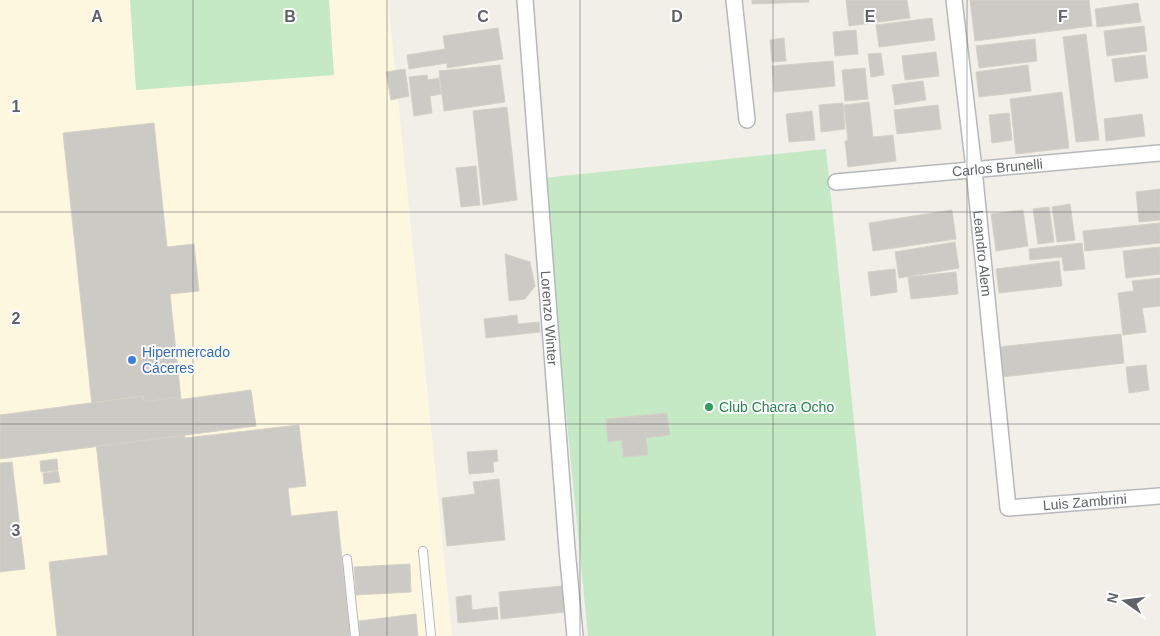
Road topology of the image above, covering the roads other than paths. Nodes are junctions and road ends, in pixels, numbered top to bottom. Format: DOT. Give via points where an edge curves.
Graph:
graph roads {
  1 [pos="525,0"];
  2 [pos="734,0"];
  3 [pos="954,0"];
  4 [pos="747,120"];
  5 [pos="1160,153"];
  6 [pos="974,169"];
  7 [pos="836,182"];
  8 [pos="1160,496"];
  9 [pos="1008,508"];
  10 [pos="422,551"];
  11 [pos="347,559"];
  12 [pos="355,636"];
  13 [pos="431,636"];
  14 [pos="576,636"];
  1 -- 14 [label="street, Lorenzo Winter"];
  2 -- 4 [label="street"];
  3 -- 6 [label="street, Leandro Alem"];
  5 -- 6 [label="street, Carlos Brunelli"];
  6 -- 7 [label="street, Carlos Brunelli"];
  6 -- 9 [label="street, Leandro Alem"];
  8 -- 9 [label="street, Luis Zambrini"];
  10 -- 13 [label="lane"];
  11 -- 12 [label="lane"];
}
